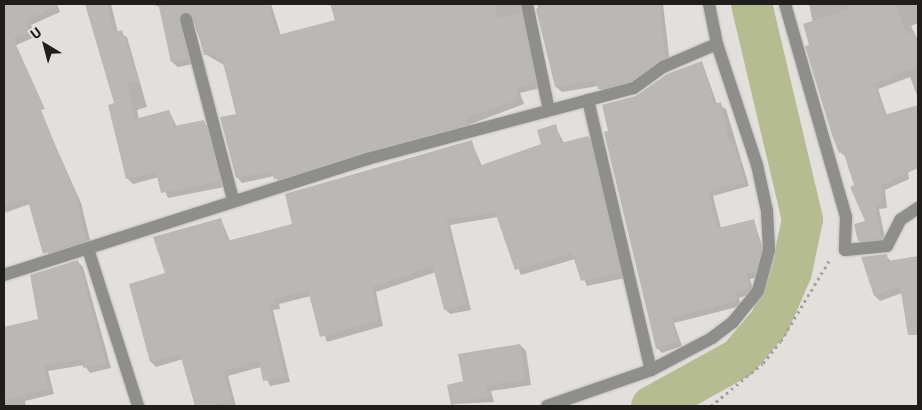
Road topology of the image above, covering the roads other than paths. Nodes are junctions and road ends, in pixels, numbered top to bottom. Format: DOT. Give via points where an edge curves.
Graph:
graph roads {
  1 [pos="527,4"];
  2 [pos="709,4"];
  3 [pos="785,4"];
  4 [pos="186,19"];
  5 [pos="717,44"];
  6 [pos="588,100"];
  7 [pos="550,110"];
  8 [pos="233,200"];
  9 [pos="918,208"];
  10 [pos="88,249"];
  11 [pos="4,275"];
  12 [pos="651,370"];
  13 [pos="138,406"];
  14 [pos="547,406"];
  1 -- 7 [label="street"];
  2 -- 5 [label="street"];
  3 -- 9 [label="street" via="846,217 845,250 887,246 900,220"];
  4 -- 8 [label="street"];
  5 -- 6 [label="street" via="664,67 634,88"];
  5 -- 12 [label="street" via="757,165 767,211 767,272 748,305 724,330"];
  6 -- 7 [label="street"];
  6 -- 12 [label="street"];
  7 -- 8 [label="street"];
  8 -- 10 [label="street"];
  10 -- 11 [label="street"];
  10 -- 13 [label="street"];
  12 -- 14 [label="street"];
}
